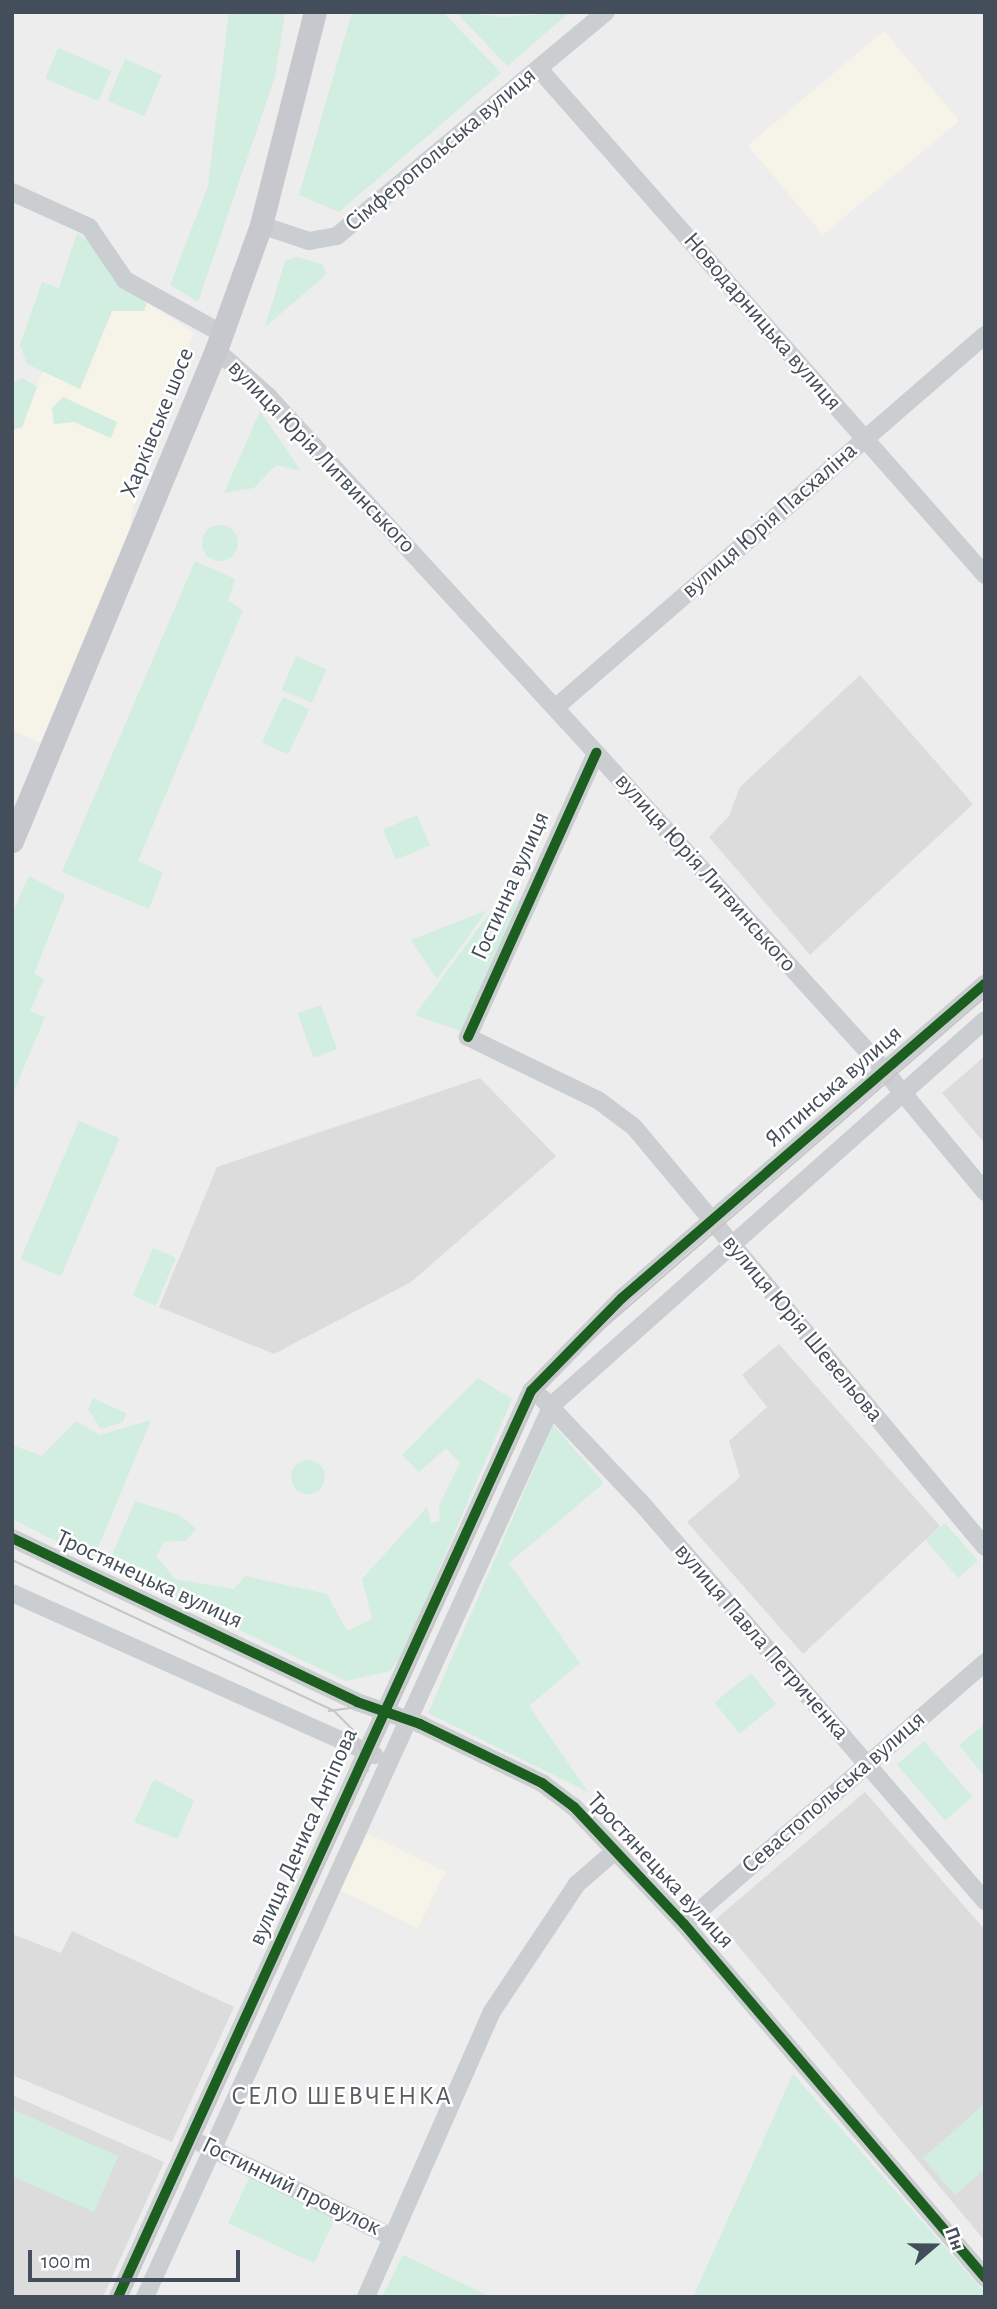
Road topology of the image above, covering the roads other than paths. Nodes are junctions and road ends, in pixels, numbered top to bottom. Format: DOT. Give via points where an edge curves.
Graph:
graph roads {
  1 [pos="315,12"];
  2 [pos="606,12"];
  3 [pos="539,69"];
  4 [pos="12,192"];
  5 [pos="261,225"];
  6 [pos="985,335"];
  7 [pos="218,342"];
  8 [pos="864,439"];
  9 [pos="985,575"];
  10 [pos="555,708"];
  11 [pos="596,753"];
  12 [pos="12,841"];
  13 [pos="985,984"];
  14 [pos="985,1020"];
  15 [pos="468,1037"];
  16 [pos="884,1071"];
  17 [pos="902,1092"];
  18 [pos="985,1192"];
  19 [pos="711,1221"];
  20 [pos="729,1243"];
  21 [pos="531,1391"];
  22 [pos="552,1405"];
  23 [pos="12,1538"];
  24 [pos="985,1547"];
  25 [pos="12,1593"];
  26 [pos="985,1662"];
  27 [pos="384,1711"];
  28 [pos="406,1718"];
  29 [pos="365,1752"];
  30 [pos="387,1761"];
  31 [pos="868,1766"];
  32 [pos="615,1851"];
  33 [pos="985,1901"];
  34 [pos="684,1924"];
  35 [pos="190,2137"];
  36 [pos="212,2149"];
  37 [pos="393,2238"];
  38 [pos="985,2278"];
  39 [pos="118,2297"];
  40 [pos="145,2297"];
  41 [pos="366,2297"];
  1 -- 5 [label="main road, Харківське шосе"];
  2 -- 3 [label="street, Сімферопольська вулиця"];
  3 -- 5 [label="street, Сімферопольська вулиця" via="337,236 309,241"];
  3 -- 8 [label="street, Новодарницька вулиця"];
  4 -- 7 [label="street, вулиця Юрія Литвинського" via="89,227 125,280"];
  5 -- 7 [label="main road, Харківське шосе"];
  6 -- 8 [label="street, вулиця Юрія Пасхаліна"];
  7 -- 10 [label="street, вулиця Юрія Литвинського"];
  7 -- 12 [label="main road, Харківське шосе"];
  8 -- 9 [label="street, Новодарницька вулиця"];
  8 -- 10 [label="street, вулиця Юрія Пасхаліна"];
  10 -- 11 [label="street, вулиця Юрія Литвинського"];
  11 -- 15 [label="street, Гостинна вулиця"];
  11 -- 16 [label="street, вулиця Юрія Литвинського"];
  13 -- 16 [label="street, Ялтинська вулиця"];
  14 -- 17 [label="street, Ялтинська вулиця"];
  15 -- 19 [label="street, вулиця Юрія Шевельова" via="598,1100 634,1127"];
  16 -- 17 [label="street, вулиця Юрія Литвинського"];
  16 -- 19 [label="street, Ялтинська вулиця"];
  17 -- 18 [label="street, вулиця Юрія Литвинського"];
  17 -- 20 [label="street, Ялтинська вулиця"];
  19 -- 20 [label="street, вулиця Юрія Шевельова"];
  19 -- 21 [label="street, вулиця Дениса Антіпова" via="558,1357"];
  20 -- 22 [label="street, вулиця Дениса Антіпова"];
  20 -- 24 [label="street, вулиця Юрія Шевельова"];
  21 -- 22 [label="street, вулиця Павла Петриченка"];
  21 -- 27 [label="street, вулиця Дениса Антіпова"];
  22 -- 28 [label="street, вулиця Дениса Антіпова"];
  22 -- 31 [label="street, вулиця Павла Петриченка"];
  23 -- 27 [label="street, Тростянецька вулиця"];
  25 -- 29 [label="street"];
  26 -- 31 [label="street, Севастопольська вулиця"];
  27 -- 28 [label="street, Тростянецька вулиця"];
  27 -- 29 [label="street, вулиця Дениса Антіпова"];
  28 -- 30 [label="street, вулиця Дениса Антіпова"];
  28 -- 32 [label="street, Тростянецька вулиця" via="542,1783"];
  29 -- 30 [label="street"];
  29 -- 35 [label="street, вулиця Дениса Антіпова"];
  30 -- 36 [label="street, вулиця Дениса Антіпова"];
  31 -- 33 [label="street, вулиця Павла Петриченка"];
  31 -- 34 [label="street, Севастопольська вулиця"];
  32 -- 34 [label="street, Тростянецька вулиця"];
  32 -- 37 [label="street" via="578,1884 491,2013"];
  34 -- 38 [label="street, Тростянецька вулиця"];
  35 -- 36 [label="street, Гостинний провулок"];
  35 -- 39 [label="street, вулиця Дениса Антіпова"];
  36 -- 37 [label="street, Гостинний провулок"];
  36 -- 40 [label="street, вулиця Дениса Антіпова"];
  37 -- 41 [label="street"];
}
